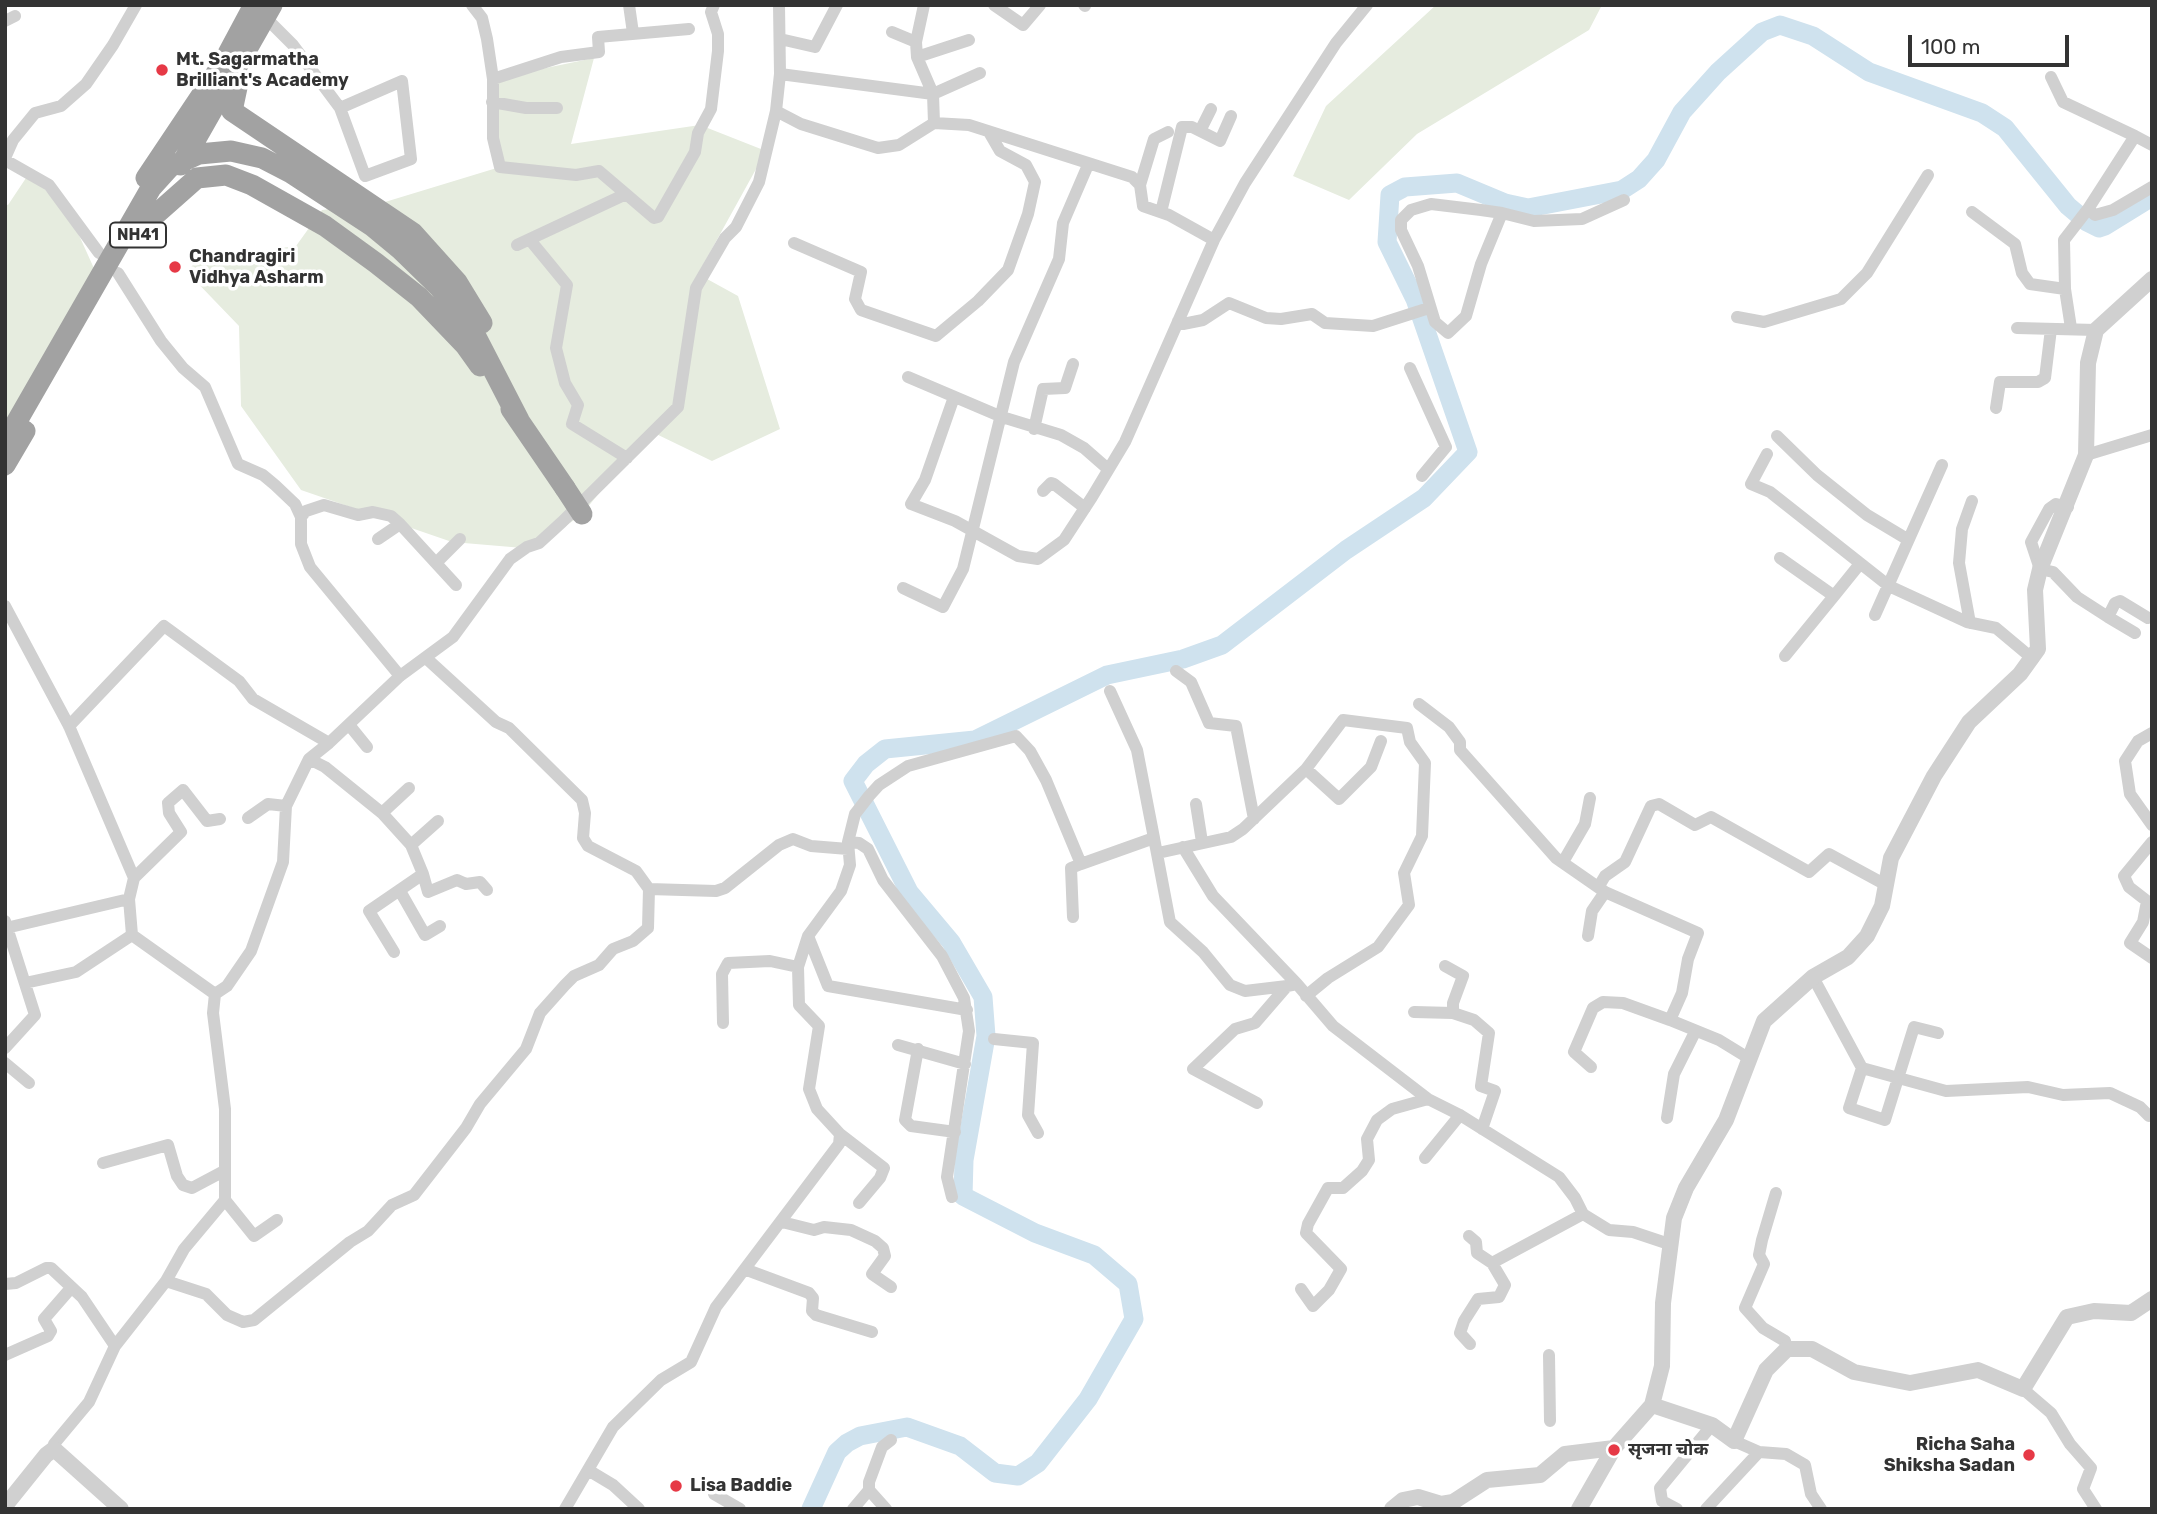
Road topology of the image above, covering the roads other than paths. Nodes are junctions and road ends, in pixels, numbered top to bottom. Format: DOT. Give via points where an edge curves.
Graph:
graph roads {
  1 [pos="136,5"];
  2 [pos="629,5"];
  3 [pos="714,5"];
  4 [pos="779,5"];
  5 [pos="837,5"];
  6 [pos="924,5"];
  7 [pos="994,5"];
  8 [pos="1040,5"];
  9 [pos="1367,5"];
  10 [pos="474,6"];
  11 [pos="264,9"];
  12 [pos="689,29"];
  13 [pos="892,32"];
  14 [pos="633,33"];
  15 [pos="780,39"];
  16 [pos="253,40"];
  17 [pos="969,40"];
  18 [pos="916,41"];
  19 [pos="917,57"];
  20 [pos="980,73"];
  21 [pos="780,74"];
  22 [pos="2051,77"];
  23 [pos="493,79"];
  24 [pos="933,94"];
  25 [pos="492,102"];
  26 [pos="340,108"];
  27 [pos="557,108"];
  28 [pos="1210,109"];
  29 [pos="776,111"];
  30 [pos="1231,117"];
  31 [pos="934,122"];
  32 [pos="1200,131"];
  33 [pos="989,132"];
  34 [pos="1168,132"];
  35 [pos="2135,136"];
  36 [pos="2152,145"];
  37 [pos="5,159"];
  38 [pos="1088,165"];
  39 [pos="1928,175"];
  40 [pos="1140,185"];
  41 [pos="2152,187"];
  42 [pos="626,194"];
  43 [pos="1623,200"];
  44 [pos="2088,209"];
  45 [pos="1161,212"];
  46 [pos="1972,212"];
  47 [pos="1502,213"];
  48 [pos="145,224"];
  49 [pos="1214,240"];
  50 [pos="794,243"];
  51 [pos="99,253"];
  52 [pos="118,273"];
  53 [pos="2152,279"];
  54 [pos="2065,289"];
  55 [pos="1429,308"];
  56 [pos="1737,317"];
  57 [pos="1178,321"];
  58 [pos="2017,328"];
  59 [pos="2071,328"];
  60 [pos="2051,329"];
  61 [pos="2096,330"];
  62 [pos="1073,364"];
  63 [pos="1410,368"];
  64 [pos="908,377"];
  65 [pos="954,397"];
  66 [pos="1996,408"];
  67 [pos="5,415"];
  68 [pos="1002,417"];
  69 [pos="519,420"];
  70 [pos="1034,429"];
  71 [pos="2152,435"];
  72 [pos="1777,436"];
  73 [pos="5,442"];
  74 [pos="1767,454"];
  75 [pos="2086,455"];
  76 [pos="627,457"];
  77 [pos="5,465"];
  78 [pos="1942,465"];
  79 [pos="1108,469"];
  80 [pos="1422,476"];
  81 [pos="1043,491"];
  82 [pos="1972,501"];
  83 [pos="1085,508"];
  84 [pos="582,514"];
  85 [pos="301,517"];
  86 [pos="400,524"];
  87 [pos="972,530"];
  88 [pos="378,539"];
  89 [pos="1907,539"];
  90 [pos="460,540"];
  91 [pos="1780,558"];
  92 [pos="437,562"];
  93 [pos="1859,565"];
  94 [pos="2040,569"];
  95 [pos="456,585"];
  96 [pos="1889,586"];
  97 [pos="903,588"];
  98 [pos="1834,596"];
  99 [pos="5,606"];
  100 [pos="1875,615"];
  101 [pos="2108,617"];
  102 [pos="2148,618"];
  103 [pos="1970,623"];
  104 [pos="2135,633"];
  105 [pos="1785,656"];
  106 [pos="426,658"];
  107 [pos="2033,659"];
  108 [pos="1176,671"];
  109 [pos="400,676"];
  110 [pos="1110,691"];
  111 [pos="1419,704"];
  112 [pos="69,726"];
  113 [pos="350,726"];
  114 [pos="2152,733"];
  115 [pos="1381,741"];
  116 [pos="329,743"];
  117 [pos="367,747"];
  118 [pos="309,759"];
  119 [pos="1306,769"];
  120 [pos="409,788"];
  121 [pos="207,796"];
  122 [pos="1590,798"];
  123 [pos="1196,804"];
  124 [pos="197,805"];
  125 [pos="286,806"];
  126 [pos="382,813"];
  127 [pos="248,818"];
  128 [pos="220,819"];
  129 [pos="1254,819"];
  130 [pos="438,821"];
  131 [pos="2152,825"];
  132 [pos="1154,838"];
  133 [pos="1202,842"];
  134 [pos="2152,842"];
  135 [pos="411,845"];
  136 [pos="848,846"];
  137 [pos="1184,847"];
  138 [pos="1158,853"];
  139 [pos="1563,862"];
  140 [pos="1081,864"];
  141 [pos="423,874"];
  142 [pos="134,878"];
  143 [pos="1886,885"];
  144 [pos="1602,889"];
  145 [pos="487,890"];
  146 [pos="649,890"];
  147 [pos="400,891"];
  148 [pos="129,899"];
  149 [pos="1073,917"];
  150 [pos="5,921"];
  151 [pos="440,926"];
  152 [pos="6,928"];
  153 [pos="132,935"];
  154 [pos="808,936"];
  155 [pos="1587,936"];
  156 [pos="394,953"];
  157 [pos="2152,958"];
  158 [pos="1445,966"];
  159 [pos="798,967"];
  160 [pos="1813,977"];
  161 [pos="25,983"];
  162 [pos="1292,985"];
  163 [pos="215,994"];
  164 [pos="1306,996"];
  165 [pos="967,1010"];
  166 [pos="1414,1012"];
  167 [pos="1453,1013"];
  168 [pos="1670,1020"];
  169 [pos="723,1023"];
  170 [pos="1695,1032"];
  171 [pos="1938,1033"];
  172 [pos="994,1039"];
  173 [pos="898,1045"];
  174 [pos="5,1048"];
  175 [pos="918,1049"];
  176 [pos="1750,1059"];
  177 [pos="5,1063"];
  178 [pos="965,1064"];
  179 [pos="1591,1067"];
  180 [pos="1862,1068"];
  181 [pos="1898,1078"];
  182 [pos="29,1083"];
  183 [pos="1428,1099"];
  184 [pos="1257,1103"];
  185 [pos="1460,1115"];
  186 [pos="2148,1116"];
  187 [pos="1667,1118"];
  188 [pos="1482,1129"];
  189 [pos="955,1132"];
  190 [pos="1038,1133"];
  191 [pos="840,1135"];
  192 [pos="1425,1158"];
  193 [pos="103,1163"];
  194 [pos="224,1171"];
  195 [pos="1776,1194"];
  196 [pos="951,1197"];
  197 [pos="225,1200"];
  198 [pos="859,1203"];
  199 [pos="1583,1214"];
  200 [pos="277,1220"];
  201 [pos="782,1222"];
  202 [pos="1469,1236"];
  203 [pos="1669,1244"];
  204 [pos="1492,1264"];
  205 [pos="747,1270"];
  206 [pos="166,1282"];
  207 [pos="5,1284"];
  208 [pos="891,1287"];
  209 [pos="71,1288"];
  210 [pos="1301,1289"];
  211 [pos="2152,1298"];
  212 [pos="872,1332"];
  213 [pos="1470,1344"];
  214 [pos="115,1346"];
  215 [pos="1787,1349"];
  216 [pos="5,1355"];
  217 [pos="1549,1355"];
  218 [pos="2023,1389"];
  219 [pos="1652,1405"];
  220 [pos="1550,1421"];
  221 [pos="1712,1425"];
  222 [pos="891,1440"];
  223 [pos="1734,1441"];
  224 [pos="1614,1448"];
  225 [pos="54,1449"];
  226 [pos="1759,1452"];
  227 [pos="588,1470"];
  228 [pos="869,1490"];
  229 [pos="714,1494"];
  230 [pos="5,1506"];
  231 [pos="1817,1508"];
  232 [pos="121,1509"];
  233 [pos="565,1509"];
  234 [pos="639,1509"];
  235 [pos="740,1509"];
  236 [pos="853,1509"];
  237 [pos="886,1509"];
  238 [pos="1392,1509"];
  239 [pos="1579,1509"];
  240 [pos="1677,1509"];
  241 [pos="1706,1509"];
  242 [pos="2096,1509"];
  1 -- 37 [label="street" via="97,71 61,106 35,113 13,140"];
  2 -- 14 [label="street"];
  3 -- 42 [label="street" via="711,12 718,51 711,109 698,133 695,152 658,217"];
  4 -- 15 [label="street"];
  5 -- 15 [label="street" via="815,47"];
  6 -- 18 [label="street"];
  7 -- 8 [label="street" via="1023,25"];
  9 -- 49 [label="street" via="1336,43 1244,183"];
  10 -- 23 [label="street" via="482,18"];
  11 -- 16 [label="highway, NH41"];
  11 -- 26 [label="street"];
  11 -- 51 [label="highway, NH41" via="223,63"];
  12 -- 14 [label="street"];
  13 -- 18 [label="street"];
  14 -- 23 [label="street" via="598,37 599,52 548,61"];
  15 -- 21 [label="street"];
  16 -- 48 [label="highway, NH41"];
  16 -- 69 [label="highway" via="232,111 390,216 438,259 495,344 511,378"];
  17 -- 19 [label="street"];
  18 -- 19 [label="street"];
  19 -- 24 [label="street"];
  20 -- 24 [label="street"];
  21 -- 24 [label="street"];
  21 -- 29 [label="street"];
  22 -- 35 [label="street" via="2063,102"];
  23 -- 25 [label="street"];
  24 -- 31 [label="street"];
  25 -- 27 [label="street"];
  25 -- 42 [label="street" via="500,167 576,175 599,171"];
  26 -- 26 [label="street" via="402,81 411,159 365,176"];
  28 -- 32 [label="street"];
  29 -- 31 [label="street" via="801,124 878,148 899,145"];
  29 -- 76 [label="street" via="759,182 696,288 678,407"];
  30 -- 32 [label="street" via="1220,141"];
  31 -- 33 [label="street"];
  32 -- 45 [label="street" via="1182,127"];
  33 -- 38 [label="street"];
  33 -- 50 [label="street" via="1000,151 1026,165 1035,183 1028,214 1008,270 936,336 861,310 855,299 861,272"];
  34 -- 40 [label="street" via="1154,139"];
  35 -- 36 [label="street"];
  35 -- 44 [label="street"];
  37 -- 51 [label="street" via="49,185"];
  38 -- 40 [label="street" via="1132,177"];
  38 -- 68 [label="street" via="1063,223 1059,259 1014,362"];
  39 -- 56 [label="street" via="1867,273 1841,299 1765,322"];
  40 -- 45 [label="street" via="1143,206"];
  41 -- 44 [label="street" via="2113,210 2095,215"];
  42 -- 76 [label="street" via="523,242 567,285 556,348 565,383 578,405 572,424"];
  43 -- 47 [label="street" via="1582,219 1534,221"];
  44 -- 54 [label="street" via="2064,240"];
  45 -- 49 [label="street"];
  46 -- 54 [label="street" via="2015,244 2022,273 2030,284"];
  47 -- 55 [label="street" via="1466,316 1448,333"];
  47 -- 55 [label="street" via="1432,204 1411,210 1401,219"];
  48 -- 52 [label="highway, NH41"];
  48 -- 69 [label="highway" via="197,178 226,175 251,185 325,226 419,297 465,345"];
  49 -- 57 [label="street"];
  51 -- 67 [label="highway, NH41"];
  52 -- 77 [label="highway, NH41"];
  52 -- 85 [label="street" via="161,341 205,387 238,464 282,491"];
  53 -- 61 [label="street"];
  54 -- 59 [label="street"];
  55 -- 57 [label="street" via="1373,326 1325,323 1312,314 1266,318 1229,303 1203,320"];
  57 -- 79 [label="street" via="1131,430"];
  58 -- 60 [label="street"];
  59 -- 60 [label="street"];
  59 -- 61 [label="street"];
  60 -- 66 [label="street" via="2045,378 2000,382"];
  61 -- 75 [label="street" via="2088,363"];
  62 -- 70 [label="street" via="1065,388 1043,389"];
  63 -- 80 [label="street" via="1446,447"];
  64 -- 65 [label="street"];
  65 -- 68 [label="street"];
  65 -- 87 [label="street" via="925,480 911,504"];
  68 -- 70 [label="street"];
  68 -- 87 [label="street"];
  69 -- 73 [label="highway" via="471,327 401,250 339,203 262,158 231,151 199,154 170,167 151,188"];
  69 -- 84 [label="highway, bridge"];
  70 -- 79 [label="street" via="1061,435"];
  71 -- 75 [label="street"];
  72 -- 89 [label="street" via="1837,491"];
  74 -- 93 [label="street" via="1751,484 1770,492"];
  75 -- 94 [label="street"];
  76 -- 106 [label="street" via="539,543 510,559 453,637"];
  78 -- 89 [label="street"];
  79 -- 83 [label="street"];
  81 -- 83 [label="street" via="1051,483"];
  82 -- 103 [label="street" via="1962,529 1959,563"];
  83 -- 87 [label="street" via="1064,540 1038,559 1018,556"];
  85 -- 86 [label="street" via="324,505 358,515 391,516"];
  85 -- 109 [label="street" via="301,544 310,567"];
  86 -- 88 [label="street"];
  86 -- 92 [label="street"];
  87 -- 97 [label="street" via="963,569 943,607"];
  89 -- 96 [label="street"];
  90 -- 92 [label="street"];
  91 -- 98 [label="street"];
  92 -- 95 [label="street"];
  93 -- 96 [label="street"];
  93 -- 98 [label="street"];
  94 -- 101 [label="street" via="2053,572 2083,602"];
  94 -- 107 [label="street" via="2035,590 2038,649"];
  96 -- 100 [label="street"];
  96 -- 103 [label="street"];
  98 -- 105 [label="street"];
  99 -- 112 [label="street"];
  101 -- 102 [label="street" via="2120,601"];
  101 -- 104 [label="street"];
  103 -- 107 [label="street" via="1996,628"];
  106 -- 109 [label="street"];
  106 -- 146 [label="street" via="496,722 509,728 582,800 586,813 583,838 588,846 636,871"];
  107 -- 143 [label="street" via="1969,722 1898,842"];
  108 -- 129 [label="street" via="1191,682 1209,723 1236,726"];
  109 -- 113 [label="street"];
  110 -- 132 [label="street" via="1137,750"];
  111 -- 139 [label="street" via="1457,735 1460,750"];
  112 -- 116 [label="street" via="164,626 239,681 253,699"];
  112 -- 142 [label="street"];
  113 -- 116 [label="street"];
  113 -- 117 [label="street"];
  114 -- 131 [label="street" via="2138,741 2125,761 2130,794"];
  115 -- 119 [label="street" via="1371,767 1339,799"];
  116 -- 118 [label="street"];
  118 -- 125 [label="street"];
  118 -- 126 [label="street"];
  119 -- 129 [label="street"];
  119 -- 164 [label="street" via="1345,719 1407,728 1410,742 1425,763 1422,836 1404,873 1409,905 1378,947"];
  120 -- 126 [label="street"];
  121 -- 124 [label="street"];
  122 -- 139 [label="street" via="1585,824"];
  123 -- 133 [label="street"];
  124 -- 128 [label="street" via="206,821"];
  124 -- 142 [label="street" via="183,790 169,803 169,813 181,832"];
  125 -- 127 [label="street" via="268,804"];
  125 -- 163 [label="street" via="283,862 264,919 251,951 227,986"];
  126 -- 135 [label="street"];
  129 -- 133 [label="street" via="1231,837"];
  130 -- 135 [label="street"];
  132 -- 138 [label="street"];
  132 -- 140 [label="street"];
  133 -- 137 [label="street"];
  134 -- 157 [label="street" via="2124,876 2129,887 2147,901 2143,922 2130,943"];
  135 -- 141 [label="street"];
  136 -- 140 [label="street" via="855,814 879,785 908,766 1016,736 1046,780"];
  136 -- 146 [label="street" via="811,846 793,839 725,888"];
  136 -- 154 [label="street" via="850,865 841,891"];
  136 -- 165 [label="street" via="859,843 868,849 883,880 942,956"];
  137 -- 138 [label="street"];
  137 -- 162 [label="street" via="1213,896"];
  138 -- 162 [label="street" via="1170,922 1230,985 1245,991"];
  139 -- 144 [label="street"];
  140 -- 149 [label="street" via="1072,868"];
  141 -- 145 [label="street" via="428,892 457,880 480,882"];
  141 -- 147 [label="street"];
  142 -- 148 [label="street"];
  143 -- 144 [label="street" via="1829,854 1814,869 1803,870 1711,817 1695,825 1659,804 1651,806 1625,862 1605,876"];
  143 -- 160 [label="street" via="1879,915 1863,941 1848,957"];
  144 -- 155 [label="street"];
  144 -- 168 [label="street" via="1699,933"];
  146 -- 206 [label="street" via="648,928 613,950 599,965 575,975 540,1013 526,1049 414,1195 392,1205 368,1231 254,1320 243,1322 227,1315 206,1294"];
  147 -- 151 [label="street" via="425,935"];
  147 -- 156 [label="street" via="369,911"];
  148 -- 152 [label="street"];
  148 -- 153 [label="street"];
  150 -- 152 [label="street"];
  152 -- 161 [label="street"];
  153 -- 161 [label="street" via="76,972"];
  153 -- 163 [label="street"];
  154 -- 159 [label="street"];
  154 -- 165 [label="street" via="828,986"];
  158 -- 167 [label="street" via="1463,975"];
  159 -- 169 [label="street" via="769,961 728,963 722,974"];
  159 -- 191 [label="street" via="799,1005 819,1026 809,1089 817,1109"];
  160 -- 176 [label="street" via="1764,1021"];
  160 -- 180 [label="street"];
  161 -- 174 [label="street" via="35,1014"];
  162 -- 164 [label="street"];
  162 -- 184 [label="street" via="1255,1023 1235,1029 1193,1069"];
  163 -- 194 [label="street" via="213,1013 225,1109"];
  164 -- 183 [label="street" via="1334,1026"];
  165 -- 178 [label="street"];
  166 -- 167 [label="street"];
  167 -- 188 [label="street" via="1474,1020 1489,1034 1481,1086 1495,1091"];
  168 -- 170 [label="street"];
  168 -- 179 [label="street" via="1623,1003 1603,1002 1593,1007 1574,1052"];
  170 -- 176 [label="street"];
  170 -- 187 [label="street" via="1674,1074"];
  171 -- 181 [label="street" via="1914,1027"];
  172 -- 190 [label="street" via="1033,1043 1028,1115"];
  173 -- 175 [label="street"];
  175 -- 178 [label="street"];
  175 -- 189 [label="street" via="905,1120 911,1126"];
  176 -- 203 [label="street" via="1726,1120 1679,1202"];
  177 -- 182 [label="street"];
  178 -- 189 [label="street"];
  180 -- 181 [label="street"];
  180 -- 181 [label="street" via="1849,1108 1885,1120"];
  181 -- 186 [label="street" via="1946,1091 2028,1087 2063,1095 2109,1093 2140,1107"];
  183 -- 185 [label="street"];
  183 -- 210 [label="street" via="1392,1109 1377,1120 1367,1139 1369,1160 1362,1171 1343,1188 1328,1188 1306,1233 1341,1269 1313,1306"];
  185 -- 188 [label="street"];
  185 -- 192 [label="street"];
  188 -- 199 [label="street" via="1559,1177"];
  189 -- 196 [label="street" via="947,1177"];
  191 -- 198 [label="street" via="884,1168"];
  191 -- 201 [label="street" via="837,1149"];
  193 -- 194 [label="street" via="168,1145 183,1185 192,1188"];
  194 -- 197 [label="street"];
  195 -- 215 [label="street" via="1759,1255 1764,1264 1745,1308 1763,1328 1785,1340"];
  197 -- 200 [label="street" via="254,1236"];
  197 -- 206 [label="street" via="184,1249"];
  199 -- 203 [label="street" via="1609,1230 1633,1232"];
  199 -- 204 [label="street"];
  201 -- 205 [label="street"];
  201 -- 208 [label="street" via="814,1230 851,1230 875,1241 885,1255 872,1274"];
  202 -- 204 [label="street" via="1476,1242 1477,1253"];
  203 -- 219 [label="street" via="1662,1366"];
  204 -- 213 [label="street" via="1505,1285 1499,1297 1478,1299 1464,1321 1460,1333"];
  205 -- 212 [label="street" via="809,1293 816,1315"];
  205 -- 227 [label="street" via="716,1307 691,1362 662,1380 613,1427"];
  206 -- 214 [label="street"];
  207 -- 209 [label="street" via="51,1268"];
  209 -- 214 [label="street"];
  209 -- 216 [label="street" via="44,1319 51,1331 48,1336"];
  211 -- 218 [label="street" via="2131,1313 2094,1311 2067,1317"];
  214 -- 225 [label="street" via="89,1402"];
  215 -- 218 [label="street" via="1812,1349 1854,1372 1910,1382 1978,1370"];
  215 -- 223 [label="street" via="1766,1370"];
  217 -- 220 [label="street"];
  218 -- 242 [label="street" via="2051,1413 2091,1468 2083,1489"];
  219 -- 221 [label="street"];
  219 -- 224 [label="street"];
  221 -- 223 [label="street"];
  221 -- 240 [label="street" via="1660,1488 1662,1502"];
  222 -- 228 [label="street" via="882,1447"];
  223 -- 226 [label="street"];
  224 -- 238 [label="street" via="1565,1454 1540,1475 1487,1480 1453,1502 1441,1504 1418,1497"];
  224 -- 239 [label="street"];
  225 -- 230 [label="street"];
  225 -- 232 [label="street"];
  226 -- 231 [label="street" via="1786,1454 1805,1465"];
  226 -- 241 [label="street"];
  227 -- 233 [label="street"];
  227 -- 234 [label="street"];
  228 -- 236 [label="street"];
  228 -- 237 [label="street"];
  229 -- 235 [label="street"];
}
